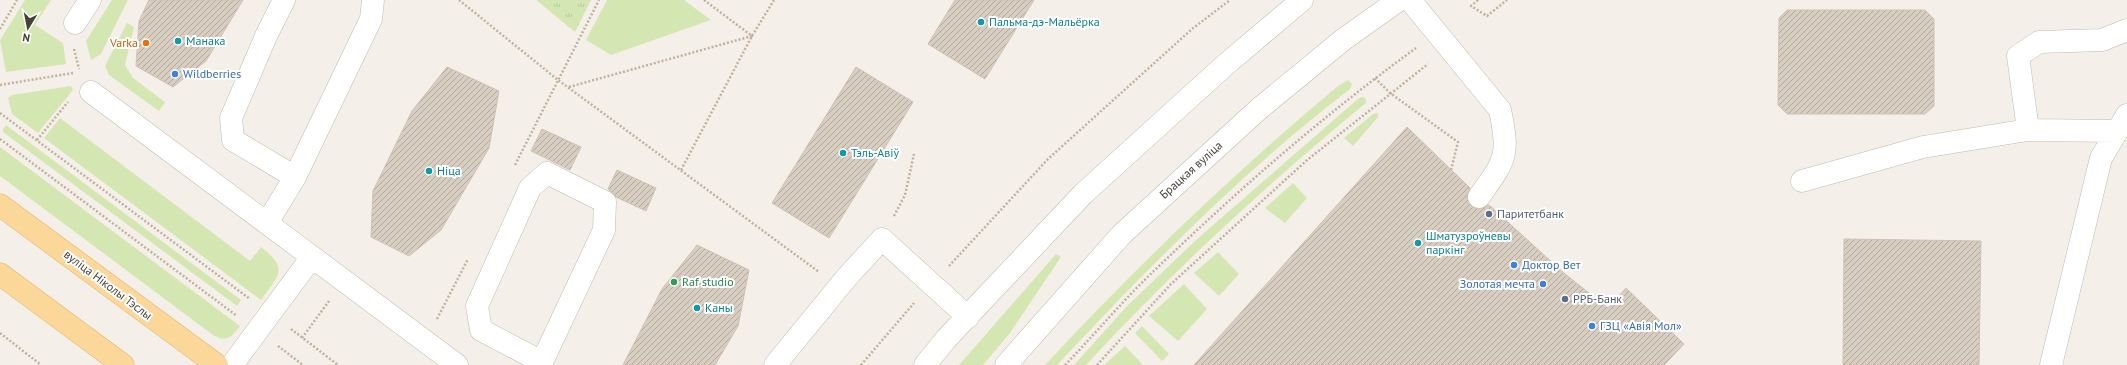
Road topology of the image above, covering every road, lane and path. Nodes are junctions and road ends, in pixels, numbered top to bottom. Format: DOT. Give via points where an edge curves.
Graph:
graph roads {
  1 [pos="17,0"];
  2 [pos="90,0"];
  3 [pos="284,0"];
  4 [pos="373,0"];
  5 [pos="459,0"];
  6 [pos="704,0"];
  7 [pos="774,0"];
  8 [pos="1230,0"];
  9 [pos="1302,0"];
  10 [pos="1400,0"];
  11 [pos="1410,0"];
  12 [pos="1478,0"];
  13 [pos="1507,0"];
  14 [pos="75,23"];
  15 [pos="0,29"];
  16 [pos="2127,30"];
  17 [pos="752,36"];
  18 [pos="1417,47"];
  19 [pos="1427,56"];
  20 [pos="1375,78"];
  21 [pos="0,85"];
  22 [pos="569,87"];
  23 [pos="91,92"];
  24 [pos="1390,93"];
  25 [pos="0,113"];
  26 [pos="2122,123"];
  27 [pos="2028,130"];
  28 [pos="0,139"];
  29 [pos="37,140"];
  30 [pos="914,154"];
  31 [pos="681,170"];
  32 [pos="1451,170"];
  33 [pos="295,177"];
  34 [pos="1802,181"];
  35 [pos="1479,197"];
  36 [pos="0,205"];
  37 [pos="266,223"];
  38 [pos="882,239"];
  39 [pos="312,258"];
  40 [pos="0,274"];
  41 [pos="931,284"];
  42 [pos="839,287"];
  43 [pos="968,317"];
  44 [pos="264,322"];
  45 [pos="0,333"];
  46 [pos="541,363"];
  47 [pos="41,365"];
  48 [pos="123,365"];
  49 [pos="217,365"];
  50 [pos="232,365"];
  51 [pos="303,365"];
  52 [pos="338,365"];
  53 [pos="457,365"];
  54 [pos="775,365"];
  55 [pos="861,365"];
  56 [pos="925,365"];
  57 [pos="1006,365"];
  58 [pos="1065,365"];
  59 [pos="1097,365"];
  60 [pos="2051,365"];
  1 -- 15 [label="path"];
  2 -- 14 [label="street"];
  3 -- 33 [label="street" via="231,118 233,140"];
  4 -- 33 [label="street" via="370,19"];
  5 -- 22 [label="path"];
  6 -- 17 [label="path"];
  7 -- 17 [label="path"];
  8 -- 41 [label="path" via="1192,29 1048,159"];
  9 -- 43 [label="street" via="1224,66 1083,194"];
  10 -- 57 [label="street, Брацкая вуліца" via="1344,39 1260,108 1122,234"];
  11 -- 35 [label="street" via="1500,110 1505,131 1505,156"];
  12 -- 13 [label="path" via="1471,6 1487,16"];
  14 -- 21 [label="path" via="73,41 80,72"];
  16 -- 27 [label="street" via="2102,40 2038,42 2018,56"];
  17 -- 22 [label="path"];
  17 -- 31 [label="path"];
  18 -- 20 [label="path"];
  19 -- 24 [label="path" via="1429,63"];
  20 -- 24 [label="path"];
  20 -- 58 [label="path" via="1292,145 1156,269"];
  22 -- 31 [label="path"];
  23 -- 29 [label="path" via="83,83"];
  23 -- 37 [label="street"];
  24 -- 32 [label="path" via="1458,142"];
  24 -- 59 [label="path" via="1306,161 1177,278"];
  25 -- 29 [label="path"];
  26 -- 27 [label="street"];
  26 -- 60 [label="street" via="2101,158"];
  27 -- 34 [label="street" via="1923,147"];
  28 -- 44 [label="path"];
  29 -- 44 [label="path"];
  30 -- 38 [label="path" via="905,195"];
  31 -- 42 [label="path"];
  33 -- 37 [label="street"];
  36 -- 49 [label="main road, вуліца Ніколы Тэслы"];
  37 -- 39 [label="street"];
  38 -- 41 [label="street"];
  38 -- 42 [label="street"];
  39 -- 44 [label="street"];
  39 -- 53 [label="street"];
  40 -- 48 [label="main road"];
  41 -- 43 [label="street"];
  41 -- 55 [label="path"];
  42 -- 54 [label="street"];
  43 -- 56 [label="street"];
  44 -- 50 [label="street"];
  44 -- 51 [label="path"];
  44 -- 52 [label="path"];
  45 -- 47 [label="path"];
  46 -- 46 [label="street" via="604,230 605,202 547,173 530,188 477,306 481,330"];
}
